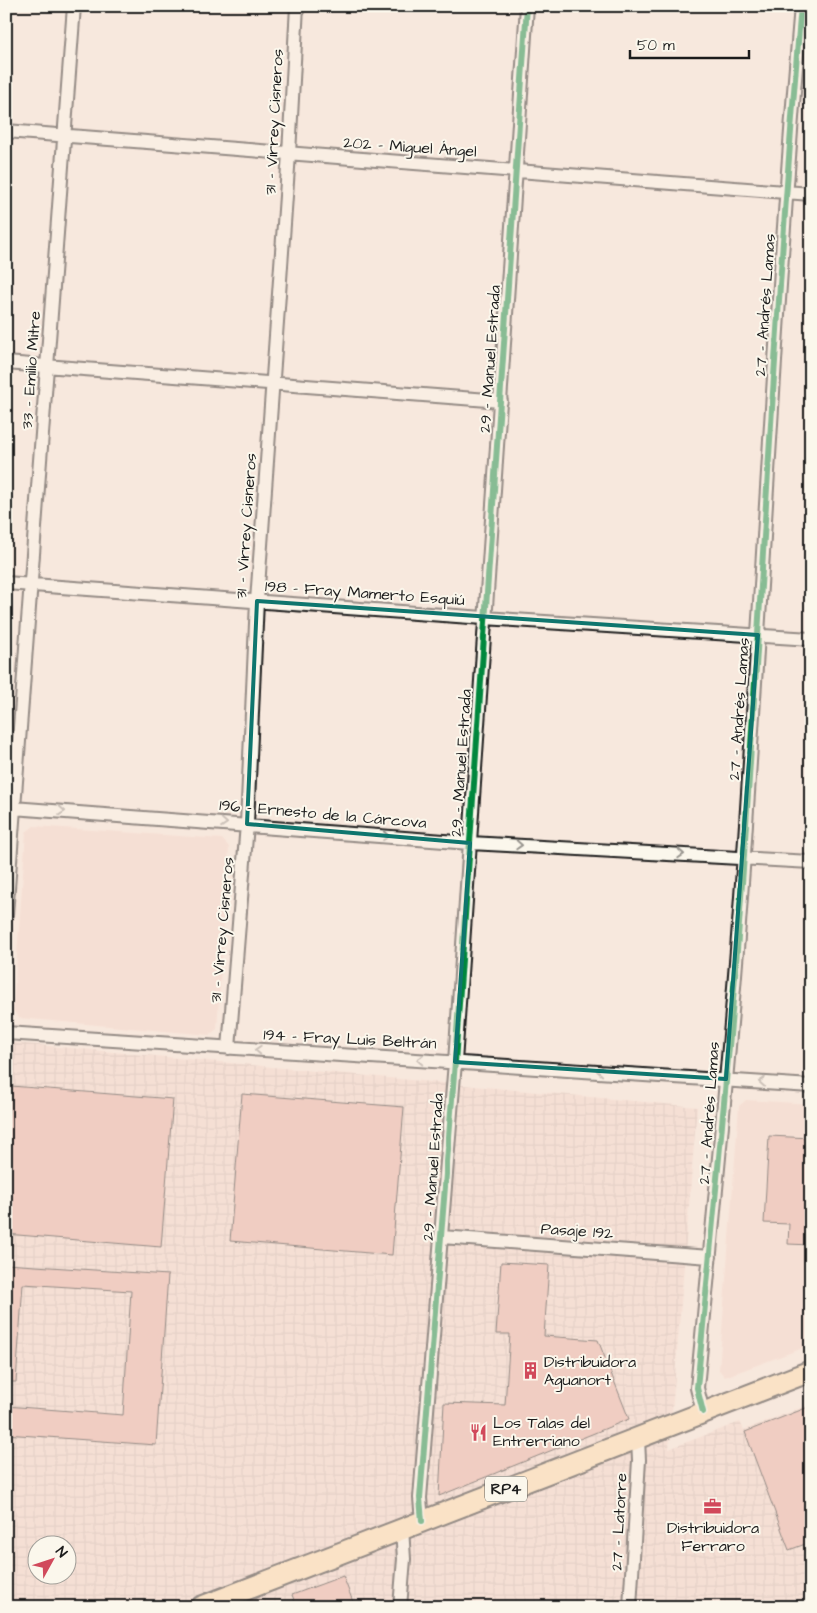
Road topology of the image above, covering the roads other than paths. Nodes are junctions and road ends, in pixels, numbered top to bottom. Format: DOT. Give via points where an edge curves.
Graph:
graph roads {
  1 [pos="74,6"];
  2 [pos="297,6"];
  3 [pos="527,6"];
  4 [pos="801,6"];
  5 [pos="6,131"];
  6 [pos="63,135"];
  7 [pos="289,154"];
  8 [pos="517,170"];
  9 [pos="785,192"];
  10 [pos="811,194"];
  11 [pos="6,363"];
  12 [pos="48,365"];
  13 [pos="271,383"];
  14 [pos="501,402"];
  15 [pos="6,583"];
  16 [pos="30,585"];
  17 [pos="257,601"];
  18 [pos="484,618"];
  19 [pos="758,635"];
  20 [pos="811,639"];
  21 [pos="11,788"];
  22 [pos="13,808"];
  23 [pos="247,824"];
  24 [pos="470,843"];
  25 [pos="744,858"];
  26 [pos="811,862"];
  27 [pos="6,915"];
  28 [pos="6,1033"];
  29 [pos="228,1048"];
  30 [pos="455,1062"];
  31 [pos="726,1080"];
  32 [pos="811,1086"];
  33 [pos="442,1237"];
  34 [pos="710,1257"];
  35 [pos="811,1371"];
  36 [pos="703,1412"];
  37 [pos="638,1439"];
  38 [pos="422,1521"];
  39 [pos="402,1528"];
  40 [pos="201,1607"];
  41 [pos="400,1607"];
  42 [pos="630,1607"];
  1 -- 6 [label="street, 33 - Emilio Mitre"];
  2 -- 7 [label="street, 31 - Virrey Cisneros"];
  3 -- 8 [label="street, 29 - Manuel Estrada"];
  4 -- 9 [label="street, 27 - Andrés Lamas"];
  5 -- 6 [label="street, 202 - Miguel Ángel"];
  6 -- 7 [label="street, 202 - Miguel Ángel"];
  6 -- 12 [label="street, 33 - Emilio Mitre"];
  7 -- 8 [label="street, 202 - Miguel Ángel"];
  7 -- 13 [label="street, 31 - Virrey Cisneros"];
  8 -- 9 [label="street, 202 - Miguel Ángel"];
  8 -- 14 [label="street, 29 - Manuel Estrada"];
  9 -- 10 [label="street, 202 - Miguel Ángel"];
  9 -- 19 [label="street, 27 - Andrés Lamas"];
  11 -- 12 [label="street"];
  12 -- 13 [label="street"];
  12 -- 16 [label="street, 33 - Emilio Mitre"];
  13 -- 14 [label="street"];
  13 -- 17 [label="street, 31 - Virrey Cisneros"];
  14 -- 18 [label="street, 29 - Manuel Estrada"];
  15 -- 16 [label="street, 198 - Fray Mamerto Esquiú"];
  16 -- 17 [label="street, 198 - Fray Mamerto Esquiú"];
  16 -- 21 [label="street, 33 - Emilio Mitre"];
  17 -- 18 [label="street, 198 - Fray Mamerto Esquiú"];
  17 -- 23 [label="street, 31 - Virrey Cisneros"];
  18 -- 19 [label="street, 198 - Fray Mamerto Esquiú"];
  18 -- 24 [label="street, 29 - Manuel Estrada"];
  19 -- 20 [label="street, 198 - Fray Mamerto Esquiú"];
  19 -- 25 [label="street, 27 - Andrés Lamas"];
  21 -- 22 [label="street, 33 - Emilio Mitre"];
  22 -- 23 [label="street, 196 - Ernesto de la Cárcova, one-way"];
  22 -- 27 [label="street, 33 - Emilio Mitre"];
  23 -- 24 [label="street, 196 - Ernesto de la Cárcova, one-way"];
  23 -- 29 [label="street, 31 - Virrey Cisneros"];
  24 -- 25 [label="street, 196 - Ernesto de la Cárcova, one-way"];
  24 -- 30 [label="street, 29 - Manuel Estrada"];
  25 -- 26 [label="street, 196 - Ernesto de la Cárcova"];
  25 -- 31 [label="street, 27 - Andrés Lamas"];
  28 -- 29 [label="street, 194 - Fray Luis Beltrán"];
  30 -- 29 [label="street, 194 - Fray Luis Beltrán, one-way"];
  31 -- 30 [label="street, 194 - Fray Luis Beltrán, one-way"];
  30 -- 33 [label="street, 29 - Manuel Estrada"];
  32 -- 31 [label="street, 194 - Fray Luis Beltrán, one-way"];
  31 -- 34 [label="street, 27 - Andrés Lamas"];
  33 -- 34 [label="street, Pasaje 192"];
  33 -- 38 [label="street, 29 - Manuel Estrada" via="420,1498"];
  34 -- 36 [label="street, 27 - Andrés Lamas" via="697,1388"];
  35 -- 36 [label="main road, RP4"];
  36 -- 37 [label="main road, RP4"];
  37 -- 38 [label="main road, RP4"];
  37 -- 42 [label="street, 27 - Latorre"];
  38 -- 39 [label="main road, RP4"];
  39 -- 40 [label="main road, RP4"];
  39 -- 41 [label="street" via="404,1559"];
}
